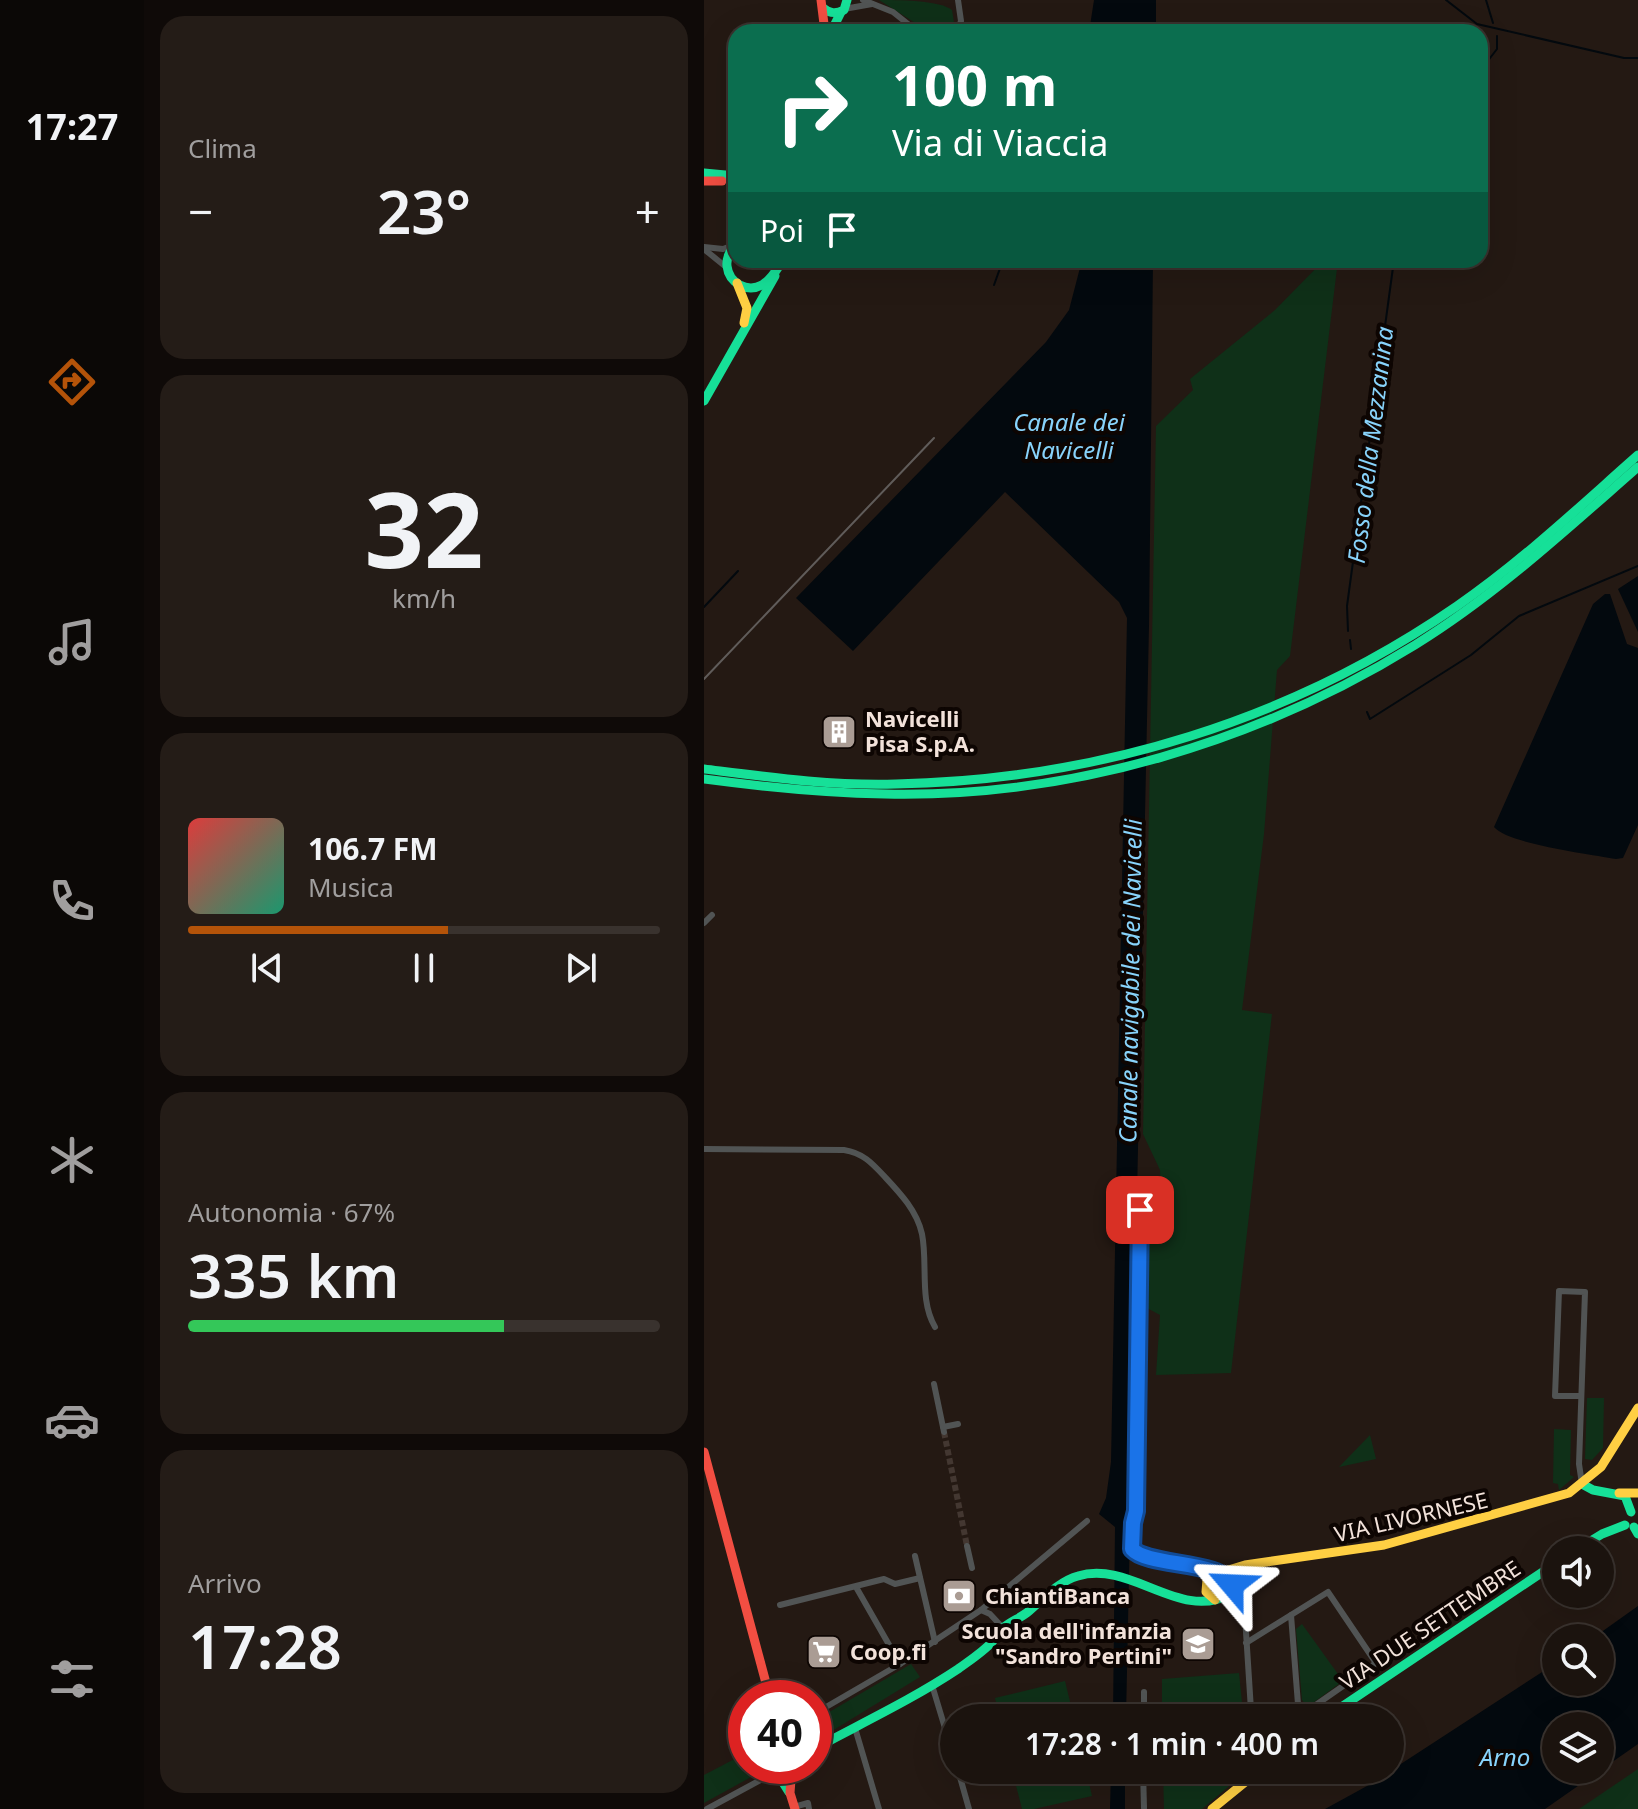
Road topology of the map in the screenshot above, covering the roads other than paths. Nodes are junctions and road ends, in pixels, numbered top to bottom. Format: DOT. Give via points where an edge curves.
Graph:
graph roads {
  1 [pos="863,0"];
  2 [pos="958,0"];
  3 [pos="821,3"];
  4 [pos="872,4"];
  5 [pos="844,7"];
  6 [pos="826,24"];
  7 [pos="833,24"];
  8 [pos="908,24"];
  9 [pos="960,24"];
  10 [pos="704,178"];
  11 [pos="728,179"];
  12 [pos="728,246"];
  13 [pos="704,248"];
  14 [pos="728,254"];
  15 [pos="779,268"];
  16 [pos="728,269"];
  17 [pos="775,276"];
  18 [pos="737,283"];
  19 [pos="742,334"];
  20 [pos="704,401"];
  21 [pos="1638,455"];
  22 [pos="1638,467"];
  23 [pos="1312,695"];
  24 [pos="704,769"];
  25 [pos="704,779"];
  26 [pos="712,915"];
  27 [pos="704,923"];
  28 [pos="704,1149"];
  29 [pos="1141,1181"];
  30 [pos="935,1327"];
  31 [pos="934,1384"];
  32 [pos="1581,1396"];
  33 [pos="1638,1408"];
  34 [pos="958,1424"];
  35 [pos="704,1452"];
  36 [pos="1582,1484"];
  37 [pos="1616,1493"];
  38 [pos="1638,1493"];
  39 [pos="1635,1513"];
  40 [pos="1087,1521"];
  41 [pos="1634,1528"];
  42 [pos="1599,1536"];
  43 [pos="967,1546"];
  44 [pos="915,1556"];
  45 [pos="1244,1566"];
  46 [pos="972,1568"];
  47 [pos="1198,1569"];
  48 [pos="1542,1572"];
  49 [pos="735,1574"];
  50 [pos="1218,1574"];
  51 [pos="920,1578"];
  52 [pos="1206,1584"];
  53 [pos="1232,1585"];
  54 [pos="856,1587"];
  55 [pos="1242,1596"];
  56 [pos="1224,1599"];
  57 [pos="1189,1601"];
  58 [pos="780,1605"];
  59 [pos="981,1610"];
  60 [pos="1291,1615"];
  61 [pos="1244,1617"];
  62 [pos="1003,1628"];
  63 [pos="935,1642"];
  64 [pos="1246,1643"];
  65 [pos="900,1664"];
  66 [pos="758,1680"];
  67 [pos="765,1680"];
  68 [pos="932,1685"];
  69 [pos="1144,1692"];
  70 [pos="832,1704"];
  71 [pos="1144,1704"];
  72 [pos="1251,1704"];
  73 [pos="1298,1704"];
  74 [pos="1318,1704"];
  75 [pos="1346,1704"];
  76 [pos="940,1712"];
  77 [pos="855,1728"];
  78 [pos="832,1740"];
  79 [pos="753,1784"];
  80 [pos="782,1784"];
  81 [pos="962,1784"];
  82 [pos="1143,1784"];
  83 [pos="1243,1784"];
  84 [pos="726,1798"];
  85 [pos="792,1803"];
  86 [pos="707,1809"];
  87 [pos="728,1809"];
  88 [pos="809,1809"];
  89 [pos="879,1809"];
  90 [pos="969,1809"];
  91 [pos="1144,1809"];
  92 [pos="1212,1809"];
  1 -- 4 [label="street"];
  2 -- 9 [label="street"];
  3 -- 5 [label="main road" via="833,14"];
  3 -- 6 [label="main road"];
  4 -- 5 [label="street"];
  4 -- 8 [label="street"];
  5 -- 7 [label="main road"];
  10 -- 11 [label="main road"];
  12 -- 13 [label="street"];
  13 -- 16 [label="street"];
  14 -- 16 [label="main road"];
  15 -- 17 [label="main road"];
  16 -- 18 [label="main road"];
  17 -- 18 [label="main road" via="759,288"];
  17 -- 19 [label="main road"];
  18 -- 19 [label="main road" via="747,308"];
  19 -- 20 [label="main road"];
  21 -- 23 [label="main road" via="1512,564 1434,622"];
  22 -- 23 [label="main road" via="1478,603 1397,656"];
  23 -- 24 [label="main road" via="1165,746 1012,778 929,785 831,784"];
  23 -- 25 [label="main road" via="1231,734 1162,757 1036,785 886,796 777,790"];
  26 -- 27 [label="street"];
  28 -- 30 [label="street" via="844,1150 869,1160 905,1199 919,1225 927,1304"];
  29 -- 47 [label="street" via="1132,1549"];
  31 -- 34 [label="street" via="943,1430"];
  32 -- 32 [label="street" via="1555,1396 1559,1291 1585,1292"];
  32 -- 36 [label="street"];
  33 -- 36 [label="main road, VIA LIVORNESE" via="1608,1458"];
  35 -- 49 [label="main road"];
  36 -- 37 [label="main road"];
  36 -- 45 [label="main road, VIA LIVORNESE" via="1541,1502 1384,1545"];
  37 -- 38 [label="main road"];
  37 -- 39 [label="main road" via="1626,1497"];
  39 -- 41 [label="main road" via="1623,1518"];
  40 -- 59 [label="street"];
  41 -- 42 [label="main road"];
  43 -- 46 [label="street"];
  44 -- 51 [label="street"];
  45 -- 50 [label="main road, VIA LIVORNESE"];
  45 -- 53 [label="main road"];
  47 -- 50 [label="street"];
  47 -- 52 [label="street"];
  48 -- 75 [label="main road, VIA DUE SETTEMBRE"];
  49 -- 66 [label="main road"];
  49 -- 67 [label="main road"];
  50 -- 52 [label="main road"];
  50 -- 53 [label="main road"];
  51 -- 54 [label="street" via="895,1584 884,1579"];
  51 -- 63 [label="street"];
  52 -- 56 [label="main road" via="1209,1595"];
  52 -- 57 [label="main road"];
  53 -- 55 [label="street"];
  53 -- 56 [label="main road"];
  54 -- 58 [label="street"];
  54 -- 65 [label="street"];
  55 -- 56 [label="street"];
  55 -- 61 [label="street"];
  56 -- 57 [label="main road"];
  56 -- 61 [label="street"];
  57 -- 62 [label="main road" via="1141,1582 1087,1573 1069,1579"];
  59 -- 62 [label="street"];
  59 -- 63 [label="street"];
  60 -- 64 [label="street, VIA DUE SETTEMBRE"];
  60 -- 73 [label="street, VIA DUE SETTEMBRE"];
  60 -- 74 [label="street, VIA DUE SETTEMBRE" via="1328,1592 1376,1663"];
  61 -- 64 [label="street"];
  62 -- 68 [label="main road" via="975,1656"];
  63 -- 65 [label="street"];
  64 -- 72 [label="street"];
  65 -- 70 [label="street"];
  68 -- 76 [label="street"];
  68 -- 77 [label="main road"];
  69 -- 71 [label="street"];
  77 -- 78 [label="main road"];
  77 -- 89 [label="street"];
  79 -- 84 [label="street"];
  80 -- 85 [label="main road"];
  81 -- 90 [label="street"];
  82 -- 91 [label="street"];
  83 -- 92 [label="main road"];
  84 -- 86 [label="street"];
  84 -- 87 [label="street"];
  85 -- 88 [label="street" via="808,1803"];
}
